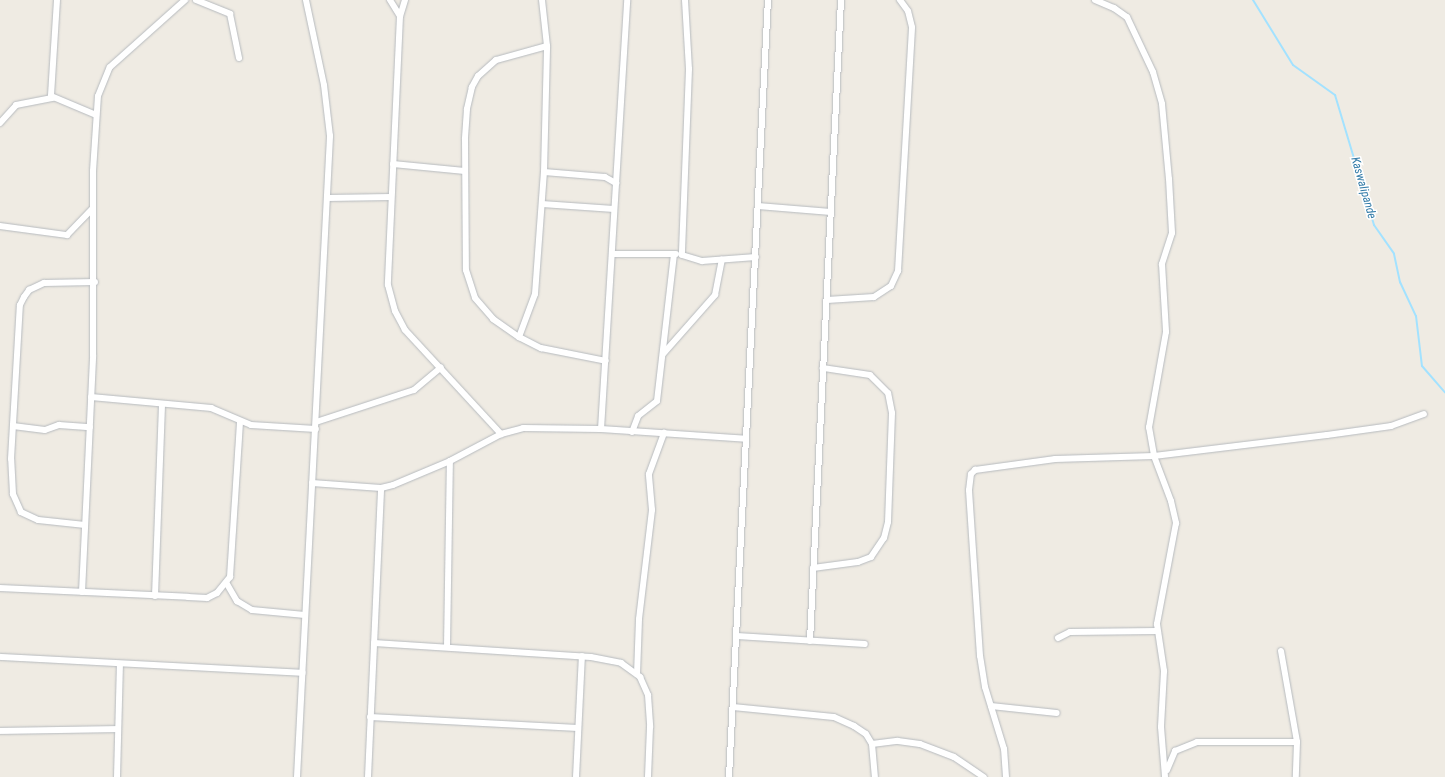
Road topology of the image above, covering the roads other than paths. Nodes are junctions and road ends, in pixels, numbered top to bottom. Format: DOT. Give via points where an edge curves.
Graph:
graph roads {
  1 [pos="57,0"];
  2 [pos="185,0"];
  3 [pos="196,0"];
  4 [pos="306,0"];
  5 [pos="390,0"];
  6 [pos="405,0"];
  7 [pos="542,0"];
  8 [pos="627,0"];
  9 [pos="685,0"];
  10 [pos="768,0"];
  11 [pos="841,0"];
  12 [pos="900,0"];
  13 [pos="1095,0"];
  14 [pos="400,16"];
  15 [pos="548,46"];
  16 [pos="239,58"];
  17 [pos="53,98"];
  18 [pos="96,115"];
  19 [pos="0,123"];
  20 [pos="393,164"];
  21 [pos="465,171"];
  22 [pos="544,172"];
  23 [pos="616,183"];
  24 [pos="391,197"];
  25 [pos="327,198"];
  26 [pos="542,204"];
  27 [pos="758,206"];
  28 [pos="93,208"];
  29 [pos="614,209"];
  30 [pos="831,212"];
  31 [pos="0,226"];
  32 [pos="612,254"];
  33 [pos="674,254"];
  34 [pos="682,255"];
  35 [pos="756,257"];
  36 [pos="722,260"];
  37 [pos="95,282"];
  38 [pos="826,300"];
  39 [pos="519,337"];
  40 [pos="663,354"];
  41 [pos="606,361"];
  42 [pos="441,367"];
  43 [pos="823,368"];
  44 [pos="91,398"];
  45 [pos="162,404"];
  46 [pos="1424,414"];
  47 [pos="240,421"];
  48 [pos="13,426"];
  49 [pos="316,426"];
  50 [pos="90,427"];
  51 [pos="601,429"];
  52 [pos="632,432"];
  53 [pos="664,433"];
  54 [pos="501,434"];
  55 [pos="746,439"];
  56 [pos="1154,456"];
  57 [pos="450,461"];
  58 [pos="312,483"];
  59 [pos="381,488"];
  60 [pos="84,525"];
  61 [pos="813,568"];
  62 [pos="227,584"];
  63 [pos="0,588"];
  64 [pos="82,592"];
  65 [pos="155,596"];
  66 [pos="305,615"];
  67 [pos="1158,631"];
  68 [pos="737,636"];
  69 [pos="1058,638"];
  70 [pos="810,641"];
  71 [pos="374,643"];
  72 [pos="865,644"];
  73 [pos="446,646"];
  74 [pos="1281,651"];
  75 [pos="582,656"];
  76 [pos="0,657"];
  77 [pos="120,664"];
  78 [pos="303,673"];
  79 [pos="637,674"];
  80 [pos="991,706"];
  81 [pos="733,707"];
  82 [pos="1057,713"];
  83 [pos="370,717"];
  84 [pos="118,728"];
  85 [pos="578,728"];
  86 [pos="0,730"];
  87 [pos="1297,742"];
  88 [pos="872,744"];
  89 [pos="1165,776"];
  90 [pos="117,777"];
  91 [pos="298,777"];
  92 [pos="368,777"];
  93 [pos="576,777"];
  94 [pos="648,777"];
  95 [pos="729,777"];
  96 [pos="875,777"];
  97 [pos="984,777"];
  98 [pos="1006,777"];
  99 [pos="1296,777"];
  1 -- 17 [label="street" via="50,90"];
  2 -- 18 [label="street" via="110,67 100,87"];
  3 -- 16 [label="street" via="230,14"];
  4 -- 25 [label="street" via="328,112"];
  5 -- 14 [label="street"];
  6 -- 14 [label="street"];
  7 -- 15 [label="street"];
  8 -- 23 [label="street"];
  9 -- 34 [label="street" via="689,69"];
  10 -- 27 [label="street"];
  11 -- 30 [label="street"];
  12 -- 38 [label="street" via="908,11 912,27 898,272 891,286 874,298"];
  13 -- 56 [label="street" via="1114,8 1131,23 1153,72 1162,104 1172,219 1162,264 1166,337 1150,416"];
  14 -- 20 [label="street"];
  15 -- 21 [label="street" via="496,60 474,82 466,109"];
  15 -- 22 [label="street"];
  17 -- 18 [label="street"];
  17 -- 19 [label="street" via="16,105"];
  18 -- 28 [label="street"];
  20 -- 21 [label="street"];
  20 -- 24 [label="street"];
  21 -- 39 [label="street" via="463,252 469,284 475,298 493,319"];
  22 -- 23 [label="street" via="598,176"];
  22 -- 26 [label="street"];
  23 -- 29 [label="street"];
  24 -- 25 [label="street"];
  24 -- 42 [label="street" via="387,273 391,300 405,330"];
  25 -- 49 [label="street"];
  26 -- 29 [label="street"];
  26 -- 39 [label="street" via="534,294"];
  27 -- 30 [label="street"];
  27 -- 35 [label="street"];
  28 -- 31 [label="street" via="67,234"];
  28 -- 37 [label="street"];
  29 -- 32 [label="street"];
  30 -- 38 [label="street"];
  32 -- 33 [label="street"];
  32 -- 41 [label="street"];
  33 -- 34 [label="street"];
  33 -- 40 [label="street"];
  34 -- 36 [label="street" via="702,261"];
  35 -- 36 [label="street"];
  35 -- 55 [label="street"];
  36 -- 40 [label="street" via="715,295"];
  37 -- 44 [label="street"];
  37 -- 48 [label="street" via="44,283 29,290 24,297 20,305"];
  38 -- 43 [label="street"];
  39 -- 41 [label="street" via="547,350"];
  40 -- 52 [label="street" via="656,404 638,416"];
  41 -- 51 [label="street"];
  42 -- 49 [label="street" via="414,390"];
  42 -- 54 [label="street"];
  43 -- 61 [label="street"];
  43 -- 61 [label="street" via="870,375 888,393 892,413 888,522 884,538 871,557 858,562"];
  44 -- 45 [label="street"];
  44 -- 50 [label="street"];
  45 -- 47 [label="street" via="218,410"];
  45 -- 65 [label="street"];
  46 -- 56 [label="street" via="1391,426"];
  47 -- 49 [label="street" via="251,425"];
  47 -- 62 [label="street" via="232,564"];
  48 -- 50 [label="street" via="45,430 59,426"];
  48 -- 60 [label="street" via="11,479 16,503 21,512 38,520"];
  49 -- 58 [label="street"];
  50 -- 60 [label="street"];
  51 -- 52 [label="street"];
  51 -- 54 [label="street" via="538,427"];
  52 -- 53 [label="street"];
  53 -- 55 [label="street"];
  53 -- 79 [label="street" via="649,474 652,510 639,619"];
  54 -- 57 [label="street"];
  55 -- 68 [label="street"];
  56 -- 67 [label="street" via="1169,493 1176,523 1160,600"];
  56 -- 80 [label="street" via="1055,460 975,470 971,474 969,490 980,656"];
  57 -- 59 [label="street"];
  57 -- 73 [label="street"];
  58 -- 59 [label="street"];
  58 -- 66 [label="street"];
  59 -- 71 [label="street"];
  60 -- 64 [label="street"];
  61 -- 70 [label="street"];
  62 -- 65 [label="street" via="207,598"];
  62 -- 66 [label="street" via="237,601 252,610"];
  63 -- 64 [label="street"];
  64 -- 65 [label="street"];
  66 -- 78 [label="street"];
  67 -- 69 [label="street" via="1070,632"];
  67 -- 89 [label="street" via="1164,671 1161,727"];
  68 -- 70 [label="street"];
  68 -- 81 [label="street"];
  70 -- 72 [label="street"];
  71 -- 73 [label="street"];
  71 -- 83 [label="street"];
  73 -- 75 [label="street"];
  74 -- 87 [label="street"];
  75 -- 79 [label="street" via="615,661"];
  75 -- 85 [label="street"];
  76 -- 77 [label="street"];
  77 -- 78 [label="street"];
  77 -- 84 [label="street"];
  78 -- 91 [label="street"];
  79 -- 94 [label="street" via="645,684 650,710"];
  80 -- 82 [label="street"];
  80 -- 98 [label="street" via="1004,749"];
  81 -- 88 [label="street" via="834,717 854,726"];
  81 -- 95 [label="street"];
  83 -- 85 [label="street"];
  83 -- 92 [label="street"];
  84 -- 86 [label="street"];
  84 -- 90 [label="street"];
  85 -- 93 [label="street"];
  87 -- 89 [label="street" via="1197,742 1183,746 1169,759"];
  87 -- 99 [label="street"];
  88 -- 96 [label="street"];
  88 -- 97 [label="street" via="898,741 920,744 954,758"];
}
